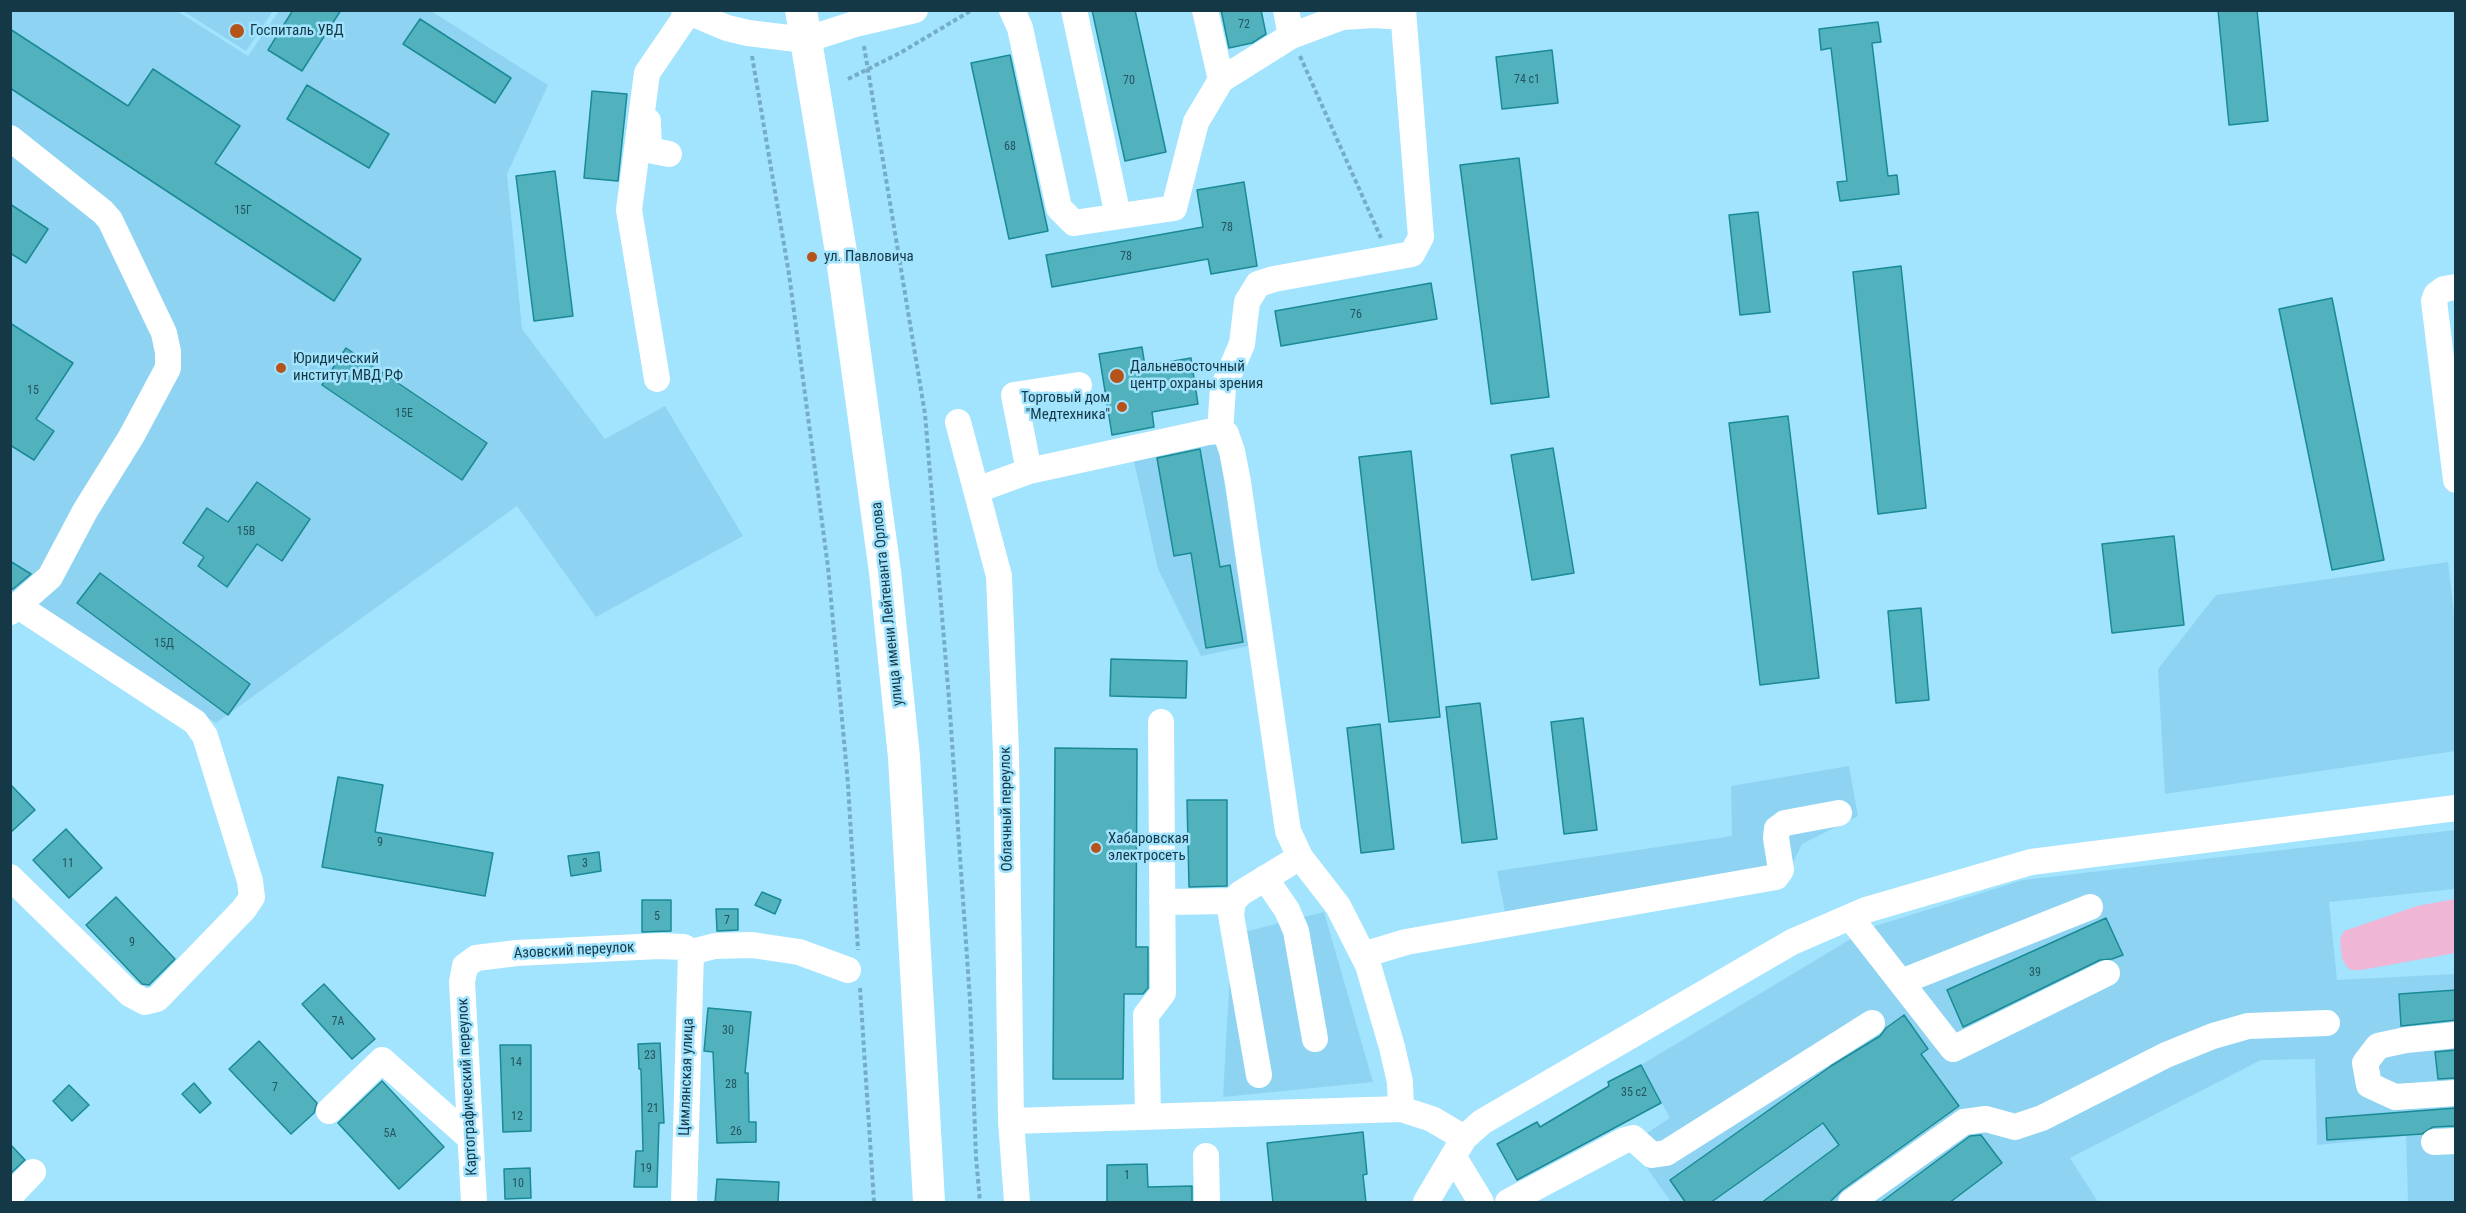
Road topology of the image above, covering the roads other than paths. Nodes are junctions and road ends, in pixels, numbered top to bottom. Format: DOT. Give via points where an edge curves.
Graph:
graph roads {
  1 [pos="915,10"];
  2 [pos="1012,10"];
  3 [pos="1074,10"];
  4 [pos="1205,10"];
  5 [pos="1286,10"];
  6 [pos="686,12"];
  7 [pos="1403,14"];
  8 [pos="803,25"];
  9 [pos="1291,36"];
  10 [pos="647,73"];
  11 [pos="1221,80"];
  12 [pos="10,138"];
  13 [pos="669,154"];
  14 [pos="1118,216"];
  15 [pos="2456,287"];
  16 [pos="657,379"];
  17 [pos="1079,385"];
  18 [pos="958,422"];
  19 [pos="1220,430"];
  20 [pos="1029,471"];
  21 [pos="2456,480"];
  22 [pos="977,490"];
  23 [pos="14,609"];
  24 [pos="1161,722"];
  25 [pos="2456,808"];
  26 [pos="1839,813"];
  27 [pos="1300,857"];
  28 [pos="10,877"];
  29 [pos="1265,878"];
  30 [pos="1233,901"];
  31 [pos="1162,902"];
  32 [pos="2090,907"];
  33 [pos="1850,917"];
  34 [pos="691,952"];
  35 [pos="1363,955"];
  36 [pos="855,969"];
  37 [pos="463,971"];
  38 [pos="2107,973"];
  39 [pos="1901,982"];
  40 [pos="1872,1023"];
  41 [pos="2327,1023"];
  42 [pos="2456,1035"];
  43 [pos="1315,1039"];
  44 [pos="1259,1075"];
  45 [pos="2456,1093"];
  46 [pos="1401,1108"];
  47 [pos="329,1111"];
  48 [pos="1148,1116"];
  49 [pos="1011,1121"];
  50 [pos="469,1137"];
  51 [pos="1458,1147"];
  52 [pos="1206,1156"];
  53 [pos="33,1172"];
  54 [pos="10,1196"];
  55 [pos="474,1203"];
  56 [pos="684,1203"];
  57 [pos="929,1203"];
  58 [pos="1017,1203"];
  59 [pos="1207,1203"];
  60 [pos="1426,1203"];
  61 [pos="1481,1203"];
  62 [pos="1508,1203"];
  63 [pos="1851,1203"];
  1 -- 8 [label="street" via="855,24"];
  2 -- 14 [label="street" via="1020,28 1059,208 1074,223"];
  3 -- 14 [label="street"];
  4 -- 11 [label="street"];
  5 -- 9 [label="street"];
  6 -- 8 [label="street" via="748,33"];
  6 -- 10 [label="street"];
  7 -- 9 [label="street" via="1342,17"];
  7 -- 19 [label="street" via="1422,237 1412,254 1258,284 1247,302 1242,344 1223,388"];
  8 -- 57 [label="main road, улица имени Лейтенанта Орлова" via="842,258 885,572 904,757"];
  9 -- 11 [label="street"];
  10 -- 13 [label="street" via="649,150"];
  10 -- 16 [label="street" via="629,210"];
  11 -- 14 [label="street" via="1196,122 1174,208"];
  12 -- 23 [label="street" via="110,220 164,333 168,352 168,368 50,577"];
  15 -- 21 [label="street" via="2444,289 2434,301"];
  17 -- 20 [label="street" via="1014,395"];
  18 -- 22 [label="street, Облачный переулок"];
  19 -- 20 [label="street"];
  19 -- 27 [label="street" via="1226,434 1232,451 1288,831"];
  20 -- 22 [label="street"];
  22 -- 49 [label="street, Облачный переулок" via="999,576 1006,753"];
  23 -- 28 [label="street" via="195,722 205,736 252,897 157,999 145,1002 130,994"];
  24 -- 31 [label="street"];
  25 -- 33 [label="street" via="2031,862"];
  26 -- 35 [label="street" via="1785,823 1777,830 1781,870 1776,877 1406,942"];
  27 -- 29 [label="street"];
  27 -- 35 [label="street" via="1338,906"];
  29 -- 30 [label="street"];
  29 -- 43 [label="street" via="1296,931"];
  30 -- 31 [label="street"];
  30 -- 44 [label="street" via="1231,915"];
  31 -- 48 [label="street" via="1162,993 1146,1015"];
  32 -- 39 [label="street"];
  33 -- 39 [label="street"];
  33 -- 51 [label="street" via="1792,942 1482,1122"];
  34 -- 36 [label="street" via="715,946 752,945 800,952"];
  34 -- 37 [label="street, Азовский переулок" via="684,947 659,946 517,953 476,957"];
  34 -- 56 [label="street, Цимлянская улица"];
  35 -- 46 [label="street" via="1392,1047"];
  37 -- 50 [label="street, Картографический переулок"];
  38 -- 39 [label="street" via="1953,1049"];
  40 -- 62 [label="street" via="1666,1153 1652,1155 1633,1138 1625,1140"];
  41 -- 63 [label="street" via="2248,1026 2213,1036 2166,1055 2042,1118 2015,1127 1986,1119 1964,1122"];
  42 -- 45 [label="street" via="2378,1047 2365,1063 2369,1085 2395,1097"];
  46 -- 48 [label="street"];
  46 -- 51 [label="street" via="1432,1119"];
  47 -- 50 [label="street" via="382,1060"];
  48 -- 49 [label="street"];
  49 -- 58 [label="street, Облачный переулок"];
  50 -- 55 [label="street, Картографический переулок"];
  51 -- 60 [label="street"];
  51 -- 61 [label="street"];
  52 -- 59 [label="street"];
  53 -- 54 [label="street"];
}
